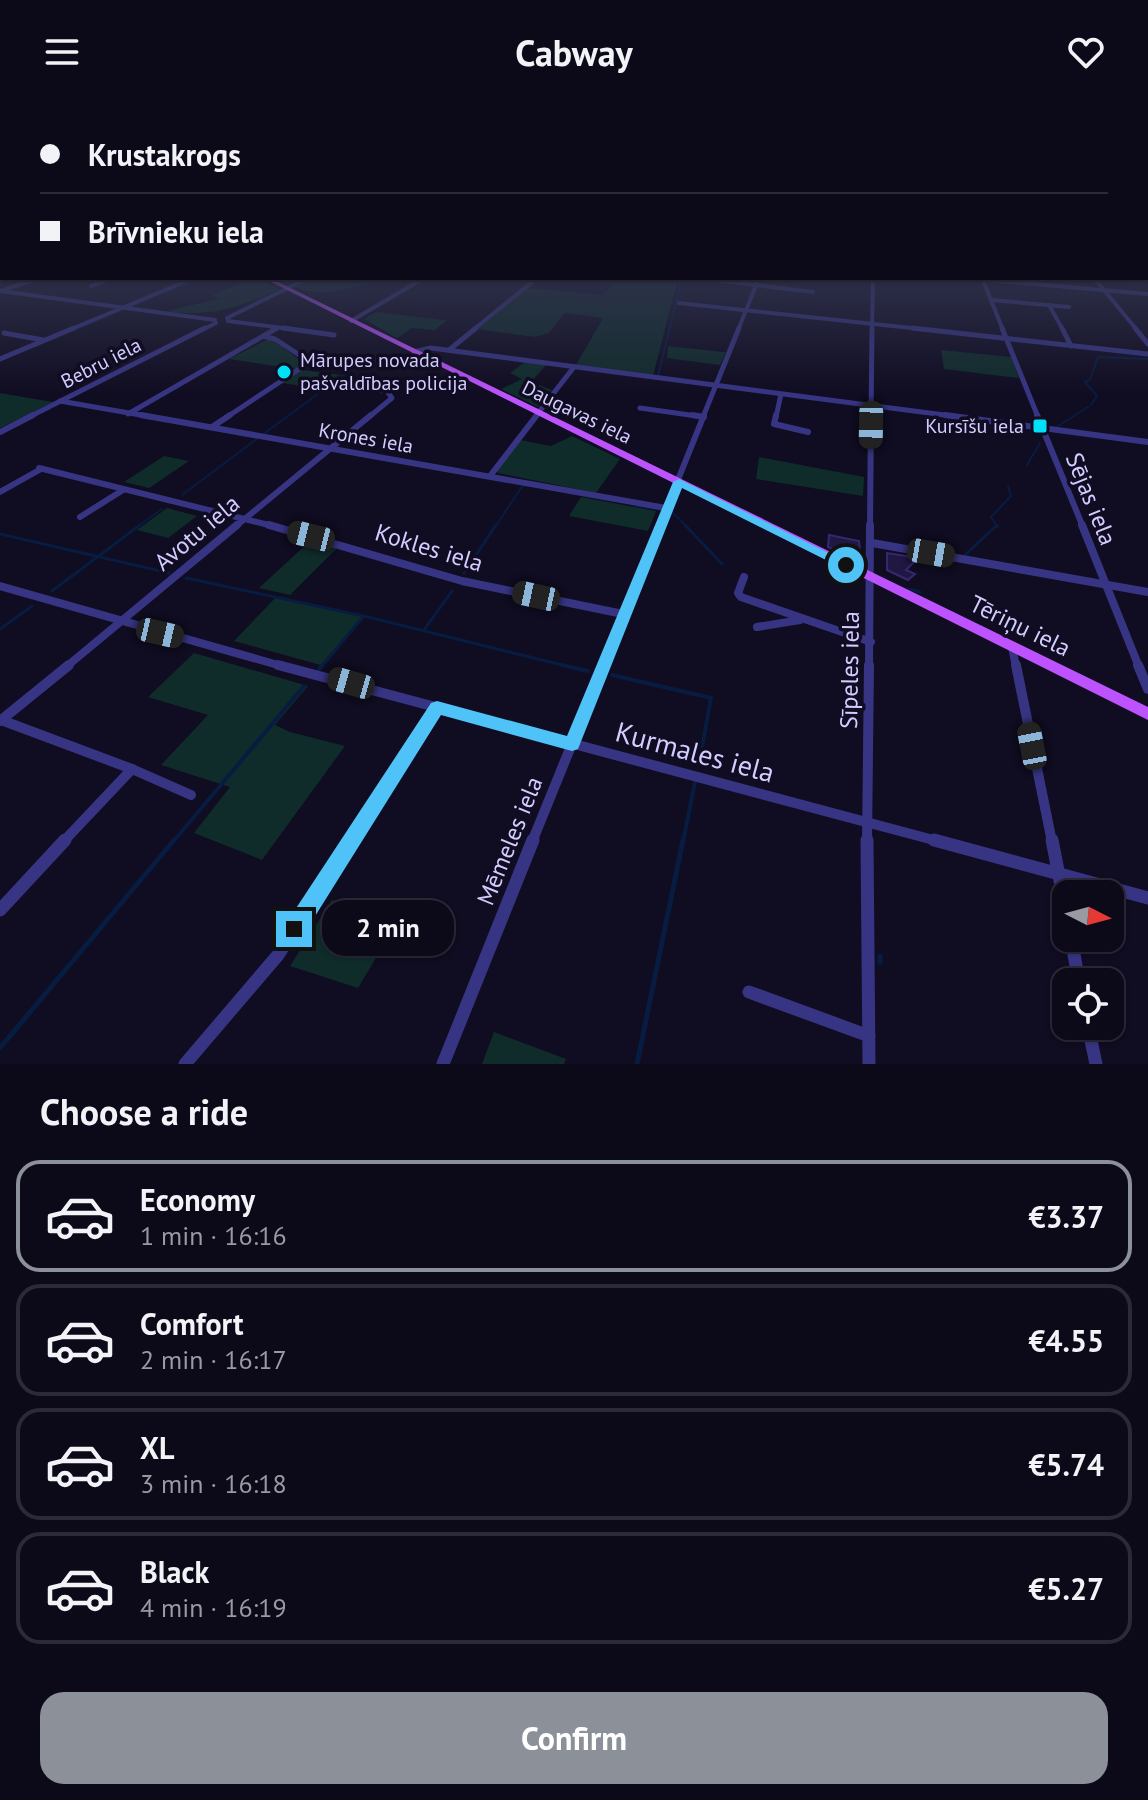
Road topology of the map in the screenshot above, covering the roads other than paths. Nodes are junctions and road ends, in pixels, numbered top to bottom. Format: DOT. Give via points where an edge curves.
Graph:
graph roads {
  1 [pos="101,305"];
  2 [pos="131,305"];
  3 [pos="255,305"];
  4 [pos="319,305"];
  5 [pos="379,305"];
  6 [pos="504,305"];
  7 [pos="696,305"];
  8 [pos="747,305"];
  9 [pos="872,305"];
  10 [pos="994,305"];
  11 [pos="1049,305"];
  12 [pos="1115,305"];
  13 [pos="1069,307"];
  14 [pos="124,308"];
  15 [pos="745,310"];
  16 [pos="227,320"];
  17 [pos="216,321"];
  18 [pos="351,321"];
  19 [pos="871,324"];
  20 [pos="278,328"];
  21 [pos="4,333"];
  22 [pos="334,335"];
  23 [pos="263,336"];
  24 [pos="1007,338"];
  25 [pos="45,340"];
  26 [pos="1148,344"];
  27 [pos="1071,346"];
  28 [pos="449,350"];
  29 [pos="414,352"];
  30 [pos="1148,354"];
  31 [pos="0,359"];
  32 [pos="574,367"];
  33 [pos="362,386"];
  34 [pos="717,386"];
  35 [pos="781,394"];
  36 [pos="60,401"];
  37 [pos="871,406"];
  38 [pos="640,408"];
  39 [pos="538,412"];
  40 [pos="128,414"];
  41 [pos="704,417"];
  42 [pos="212,427"];
  43 [pos="1044,429"];
  44 [pos="0,432"];
  45 [pos="808,432"];
  46 [pos="1148,442"];
  47 [pos="329,448"];
  48 [pos="490,476"];
  49 [pos="679,482"];
  50 [pos="123,490"];
  51 [pos="0,492"];
  52 [pos="666,508"];
  53 [pos="80,517"];
  54 [pos="244,520"];
  55 [pos="872,543"];
  56 [pos="744,577"];
  57 [pos="872,578"];
  58 [pos="1106,585"];
  59 [pos="0,586"];
  60 [pos="1133,590"];
  61 [pos="1148,592"];
  62 [pos="1112,598"];
  63 [pos="623,614"];
  64 [pos="805,620"];
  65 [pos="121,621"];
  66 [pos="757,627"];
  67 [pos="871,642"];
  68 [pos="1012,647"];
  69 [pos="1148,689"];
  70 [pos="437,708"];
  71 [pos="1148,714"];
  72 [pos="1,720"];
  73 [pos="572,744"];
  74 [pos="132,769"];
  75 [pos="191,795"];
  76 [pos="867,822"];
  77 [pos="1059,873"];
  78 [pos="1060,880"];
  79 [pos="1148,898"];
  80 [pos="0,910"];
  81 [pos="749,992"];
  82 [pos="869,1036"];
  83 [pos="1091,1040"];
  84 [pos="185,1064"];
  85 [pos="443,1064"];
  86 [pos="869,1064"];
  87 [pos="1096,1064"];
  1 -- 14 [label="street"];
  2 -- 14 [label="street"];
  3 -- 16 [label="street"];
  4 -- 18 [label="main road, Daugavas iela"];
  5 -- 18 [label="street"];
  6 -- 28 [label="street"];
  7 -- 15 [label="street"];
  8 -- 15 [label="street, Mēmeles iela"];
  9 -- 19 [label="street, Sīpeles iela"];
  10 -- 24 [label="street, Sējas iela"];
  11 -- 13 [label="street"];
  11 -- 27 [label="street"];
  12 -- 26 [label="street"];
  14 -- 17 [label="street"];
  14 -- 25 [label="street"];
  15 -- 19 [label="street"];
  15 -- 34 [label="street, Mēmeles iela"];
  16 -- 17 [label="street"];
  16 -- 20 [label="street"];
  17 -- 36 [label="street, Bebru iela"];
  18 -- 29 [label="main road, Daugavas iela"];
  19 -- 24 [label="street"];
  19 -- 37 [label="street, Sīpeles iela"];
  20 -- 22 [label="street"];
  20 -- 23 [label="street"];
  21 -- 25 [label="street"];
  23 -- 40 [label="street"];
  23 -- 42 [label="street" via="310,362"];
  24 -- 27 [label="street"];
  24 -- 43 [label="street, Sējas iela"];
  25 -- 31 [label="street"];
  27 -- 30 [label="street"];
  28 -- 29 [label="street"];
  28 -- 32 [label="street"];
  29 -- 39 [label="main road, Daugavas iela"];
  32 -- 34 [label="street"];
  32 -- 39 [label="street"];
  33 -- 47 [label="street, Avotu iela" via="387,391 392,398"];
  34 -- 35 [label="street"];
  34 -- 41 [label="street, Mēmeles iela"];
  35 -- 37 [label="street"];
  35 -- 45 [label="street" via="774,424"];
  36 -- 40 [label="street, Krones iela"];
  36 -- 44 [label="street, Bebru iela"];
  37 -- 43 [label="street"];
  37 -- 55 [label="street, Sīpeles iela"];
  38 -- 41 [label="street"];
  39 -- 48 [label="street"];
  39 -- 49 [label="main road, Daugavas iela"];
  40 -- 42 [label="street, Krones iela"];
  41 -- 49 [label="street, Mēmeles iela"];
  42 -- 47 [label="street, Krones iela"];
  43 -- 46 [label="street"];
  43 -- 58 [label="street, Sējas iela"];
  47 -- 48 [label="street, Krones iela"];
  47 -- 54 [label="street, Avotu iela"];
  48 -- 52 [label="street, Krones iela"];
  49 -- 52 [label="street, Mēmeles iela"];
  49 -- 57 [label="main road, Daugavas iela"];
  50 -- 51 [label="street, Kokles iela" via="40,469"];
  50 -- 53 [label="street"];
  50 -- 54 [label="street, Kokles iela"];
  52 -- 63 [label="street, Mēmeles iela"];
  54 -- 63 [label="street, Kokles iela" via="477,585"];
  54 -- 65 [label="street, Avotu iela"];
  55 -- 57 [label="street, Sīpeles iela"];
  55 -- 58 [label="street"];
  56 -- 64 [label="street" via="741,597"];
  57 -- 67 [label="street, Sīpeles iela"];
  57 -- 68 [label="main road, Tēriņu iela"];
  58 -- 60 [label="street"];
  58 -- 62 [label="street, Sējas iela"];
  59 -- 65 [label="street, Kurmales iela"];
  60 -- 61 [label="street"];
  60 -- 62 [label="street"];
  62 -- 69 [label="street, Sējas iela"];
  63 -- 73 [label="street, Mēmeles iela"];
  64 -- 66 [label="street"];
  64 -- 67 [label="street"];
  65 -- 70 [label="street, Kurmales iela"];
  65 -- 72 [label="street, Avotu iela"];
  67 -- 76 [label="street, Sīpeles iela"];
  68 -- 71 [label="main road, Tēriņu iela"];
  68 -- 77 [label="street"];
  70 -- 73 [label="street, Kurmales iela"];
  70 -- 84 [label="street" via="278,955"];
  72 -- 74 [label="street"];
  73 -- 76 [label="street, Kurmales iela"];
  73 -- 85 [label="street, Mēmeles iela"];
  74 -- 75 [label="street"];
  74 -- 80 [label="street"];
  76 -- 77 [label="street, Kurmales iela"];
  76 -- 82 [label="street, Sīpeles iela"];
  77 -- 78 [label="street"];
  77 -- 79 [label="street, Kurmales iela"];
  81 -- 82 [label="street"];
  82 -- 86 [label="street, Sīpeles iela"];
  83 -- 87 [label="street"];
}
